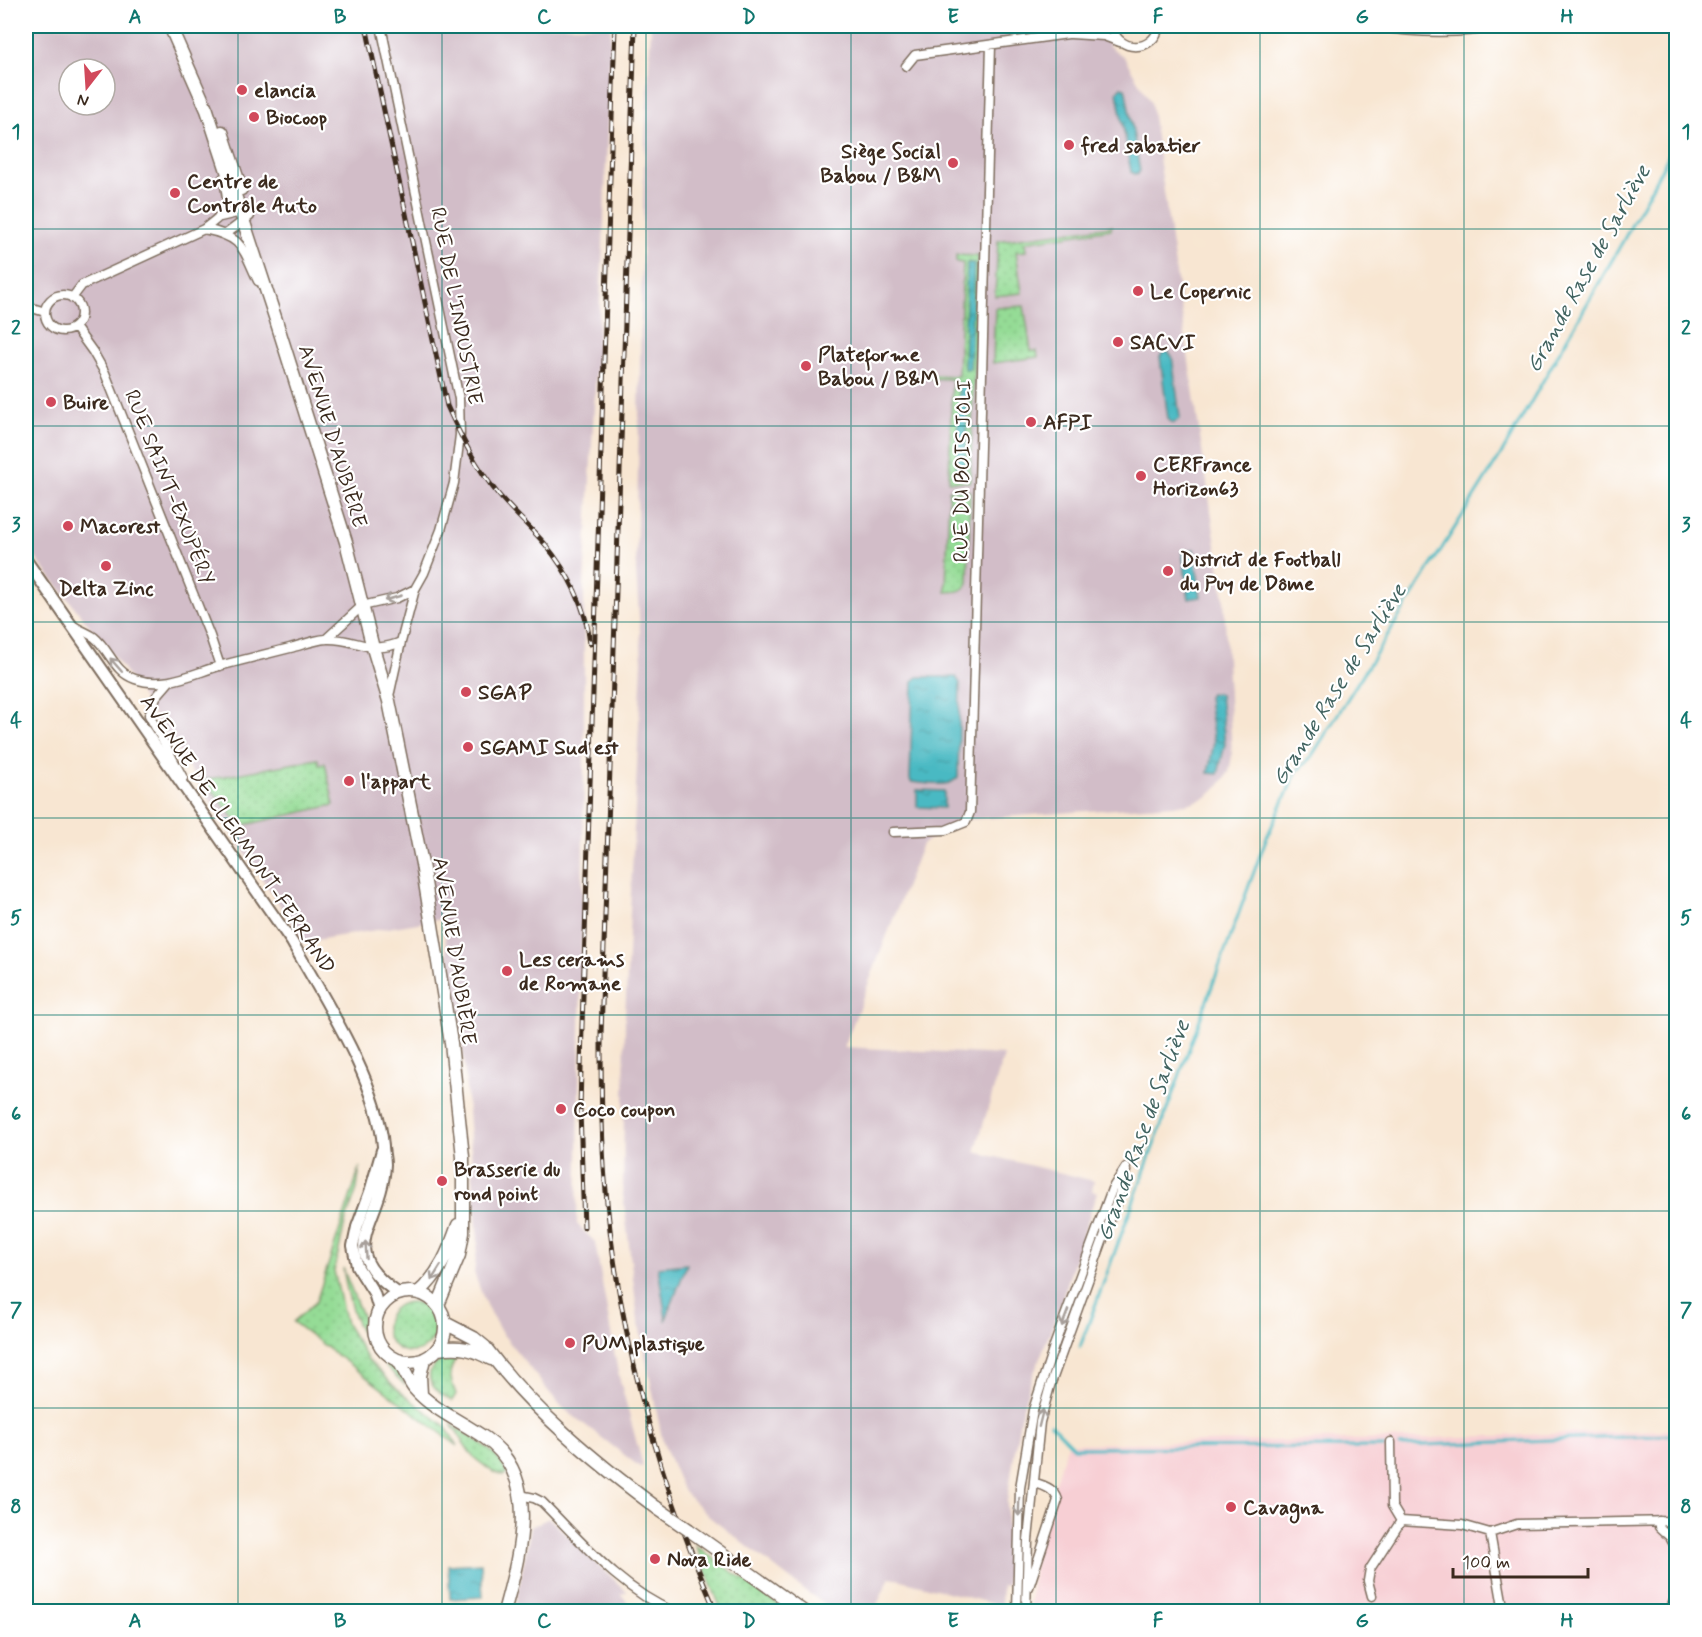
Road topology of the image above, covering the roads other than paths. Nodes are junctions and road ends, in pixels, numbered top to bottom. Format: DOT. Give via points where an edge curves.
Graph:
graph roads {
  1 [pos="170,26"];
  2 [pos="178,26"];
  3 [pos="381,26"];
  4 [pos="1090,26"];
  5 [pos="1112,26"];
  6 [pos="1159,26"];
  7 [pos="1374,26"];
  8 [pos="1502,26"];
  9 [pos="1068,34"];
  10 [pos="1121,42"];
  11 [pos="991,45"];
  12 [pos="906,66"];
  13 [pos="207,110"];
  14 [pos="220,217"];
  15 [pos="245,217"];
  16 [pos="204,229"];
  17 [pos="226,234"];
  18 [pos="72,298"];
  19 [pos="26,306"];
  20 [pos="45,312"];
  21 [pos="275,316"];
  22 [pos="75,327"];
  23 [pos="26,560"];
  24 [pos="416,589"];
  25 [pos="365,605"];
  26 [pos="74,627"];
  27 [pos="326,639"];
  28 [pos="401,642"];
  29 [pos="376,647"];
  30 [pos="220,666"];
  31 [pos="169,682"];
  32 [pos="389,696"];
  33 [pos="196,804"];
  34 [pos="893,832"];
  35 [pos="383,1147"];
  36 [pos="463,1209"];
  37 [pos="418,1293"];
  38 [pos="399,1294"];
  39 [pos="438,1305"];
  40 [pos="379,1310"];
  41 [pos="445,1323"];
  42 [pos="438,1349"];
  43 [pos="424,1359"];
  44 [pos="398,1360"];
  45 [pos="496,1363"];
  46 [pos="422,1394"];
  47 [pos="1391,1442"];
  48 [pos="1034,1479"];
  49 [pos="520,1495"];
  50 [pos="1401,1521"];
  51 [pos="1659,1521"];
  52 [pos="1677,1521"];
  53 [pos="1490,1533"];
  54 [pos="1677,1548"];
  55 [pos="1028,1590"];
  56 [pos="1372,1596"];
  57 [pos="1677,1596"];
  58 [pos="1671,1608"];
  59 [pos="504,1611"];
  60 [pos="674,1611"];
  61 [pos="804,1611"];
  62 [pos="1017,1611"];
  63 [pos="1026,1611"];
  64 [pos="1504,1611"];
  1 -- 13 [label="main road, AVENUE D'AUBIÈRE"];
  2 -- 15 [label="main road, AVENUE D'AUBIÈRE" via="214,108"];
  3 -- 24 [label="street, RUE DE L'INDUSTRIE" via="459,399 460,435 454,483 441,530"];
  4 -- 9 [label="street"];
  5 -- 10 [label="street"];
  6 -- 10 [label="street" via="1155,37 1145,45 1133,47"];
  7 -- 8 [label="street" via="1454,32"];
  9 -- 10 [label="street" via="1104,36"];
  9 -- 11 [label="street"];
  11 -- 12 [label="street" via="915,55"];
  11 -- 34 [label="street, RUE DU BOIS JOLI" via="970,812 966,822 946,830"];
  13 -- 14 [label="street, AVENUE D'AUBIÈRE" via="229,198"];
  13 -- 15 [label="main road, AVENUE D'AUBIÈRE"];
  14 -- 15 [label="street"];
  14 -- 16 [label="street"];
  15 -- 17 [label="street"];
  15 -- 21 [label="main road, AVENUE D'AUBIÈRE"];
  16 -- 17 [label="street"];
  16 -- 18 [label="street" via="82,285"];
  17 -- 21 [label="street, AVENUE D'AUBIÈRE" via="244,251"];
  18 -- 20 [label="street" via="55,297"];
  18 -- 22 [label="street" via="81,312"];
  19 -- 20 [label="street"];
  20 -- 22 [label="street" via="48,323 58,330"];
  21 -- 25 [label="main road, AVENUE D'AUBIÈRE"];
  22 -- 30 [label="street, RUE SAINT-EXUPÉRY" via="105,373"];
  23 -- 26 [label="street, AVENUE DE CLERMONT-FERRAND"];
  24 -- 25 [label="street, one-way"];
  24 -- 28 [label="street, RUE DE L'INDUSTRIE"];
  25 -- 27 [label="street"];
  25 -- 29 [label="main road, AVENUE D'AUBIÈRE"];
  31 -- 26 [label="street, one-way" via="143,681 121,672 94,637"];
  26 -- 33 [label="street, AVENUE DE CLERMONT-FERRAND"];
  27 -- 29 [label="street"];
  27 -- 30 [label="street"];
  28 -- 29 [label="street" via="390,648"];
  28 -- 32 [label="street, RUE DE L'INDUSTRIE"];
  29 -- 32 [label="main road, AVENUE D'AUBIÈRE"];
  30 -- 31 [label="street"];
  31 -- 33 [label="street" via="156,697 149,715"];
  32 -- 36 [label="main road, AVENUE D'AUBIÈRE" via="451,1043 463,1157"];
  33 -- 35 [label="street, AVENUE DE CLERMONT-FERRAND" via="292,942 328,1005 368,1089 381,1124"];
  38 -- 35 [label="street, AVENUE DE CLERMONT-FERRAND, one-way" via="376,1277 364,1250 383,1176"];
  35 -- 40 [label="street, AVENUE DE CLERMONT-FERRAND" via="354,1246 357,1266 374,1293"];
  36 -- 37 [label="main road, AVENUE D'AUBIÈRE, one-way" via="449,1251 431,1282"];
  36 -- 39 [label="main road, AVENUE D'AUBIÈRE" via="459,1255"];
  37 -- 38 [label="main road"];
  37 -- 39 [label="main road"];
  38 -- 40 [label="main road"];
  39 -- 41 [label="main road"];
  40 -- 44 [label="main road" via="376,1333 380,1344"];
  41 -- 42 [label="main road"];
  41 -- 45 [label="main road" via="474,1338"];
  42 -- 43 [label="main road"];
  42 -- 45 [label="main road" via="468,1348"];
  43 -- 44 [label="main road"];
  43 -- 46 [label="main road" via="420,1376"];
  44 -- 46 [label="main road"];
  45 -- 61 [label="main road, bridge" via="536,1407 606,1470"];
  46 -- 49 [label="main road" via="450,1417 488,1439 510,1465"];
  47 -- 50 [label="street" via="1392,1506"];
  48 -- 55 [label="street"];
  48 -- 55 [label="street" via="1056,1494 1058,1500"];
  48 -- 62 [label="street, one-way" via="1036,1442 1047,1395 1126,1167 1112,1189 1033,1410 1020,1488"];
  49 -- 59 [label="main road" via="522,1533"];
  49 -- 60 [label="street" via="542,1502 628,1586"];
  50 -- 53 [label="street" via="1462,1526"];
  50 -- 56 [label="street" via="1370,1569"];
  51 -- 52 [label="street"];
  51 -- 53 [label="street" via="1517,1524"];
  51 -- 54 [label="street" via="1659,1527"];
  53 -- 64 [label="street"];
  55 -- 63 [label="street"];
  57 -- 58 [label="street"];
}
